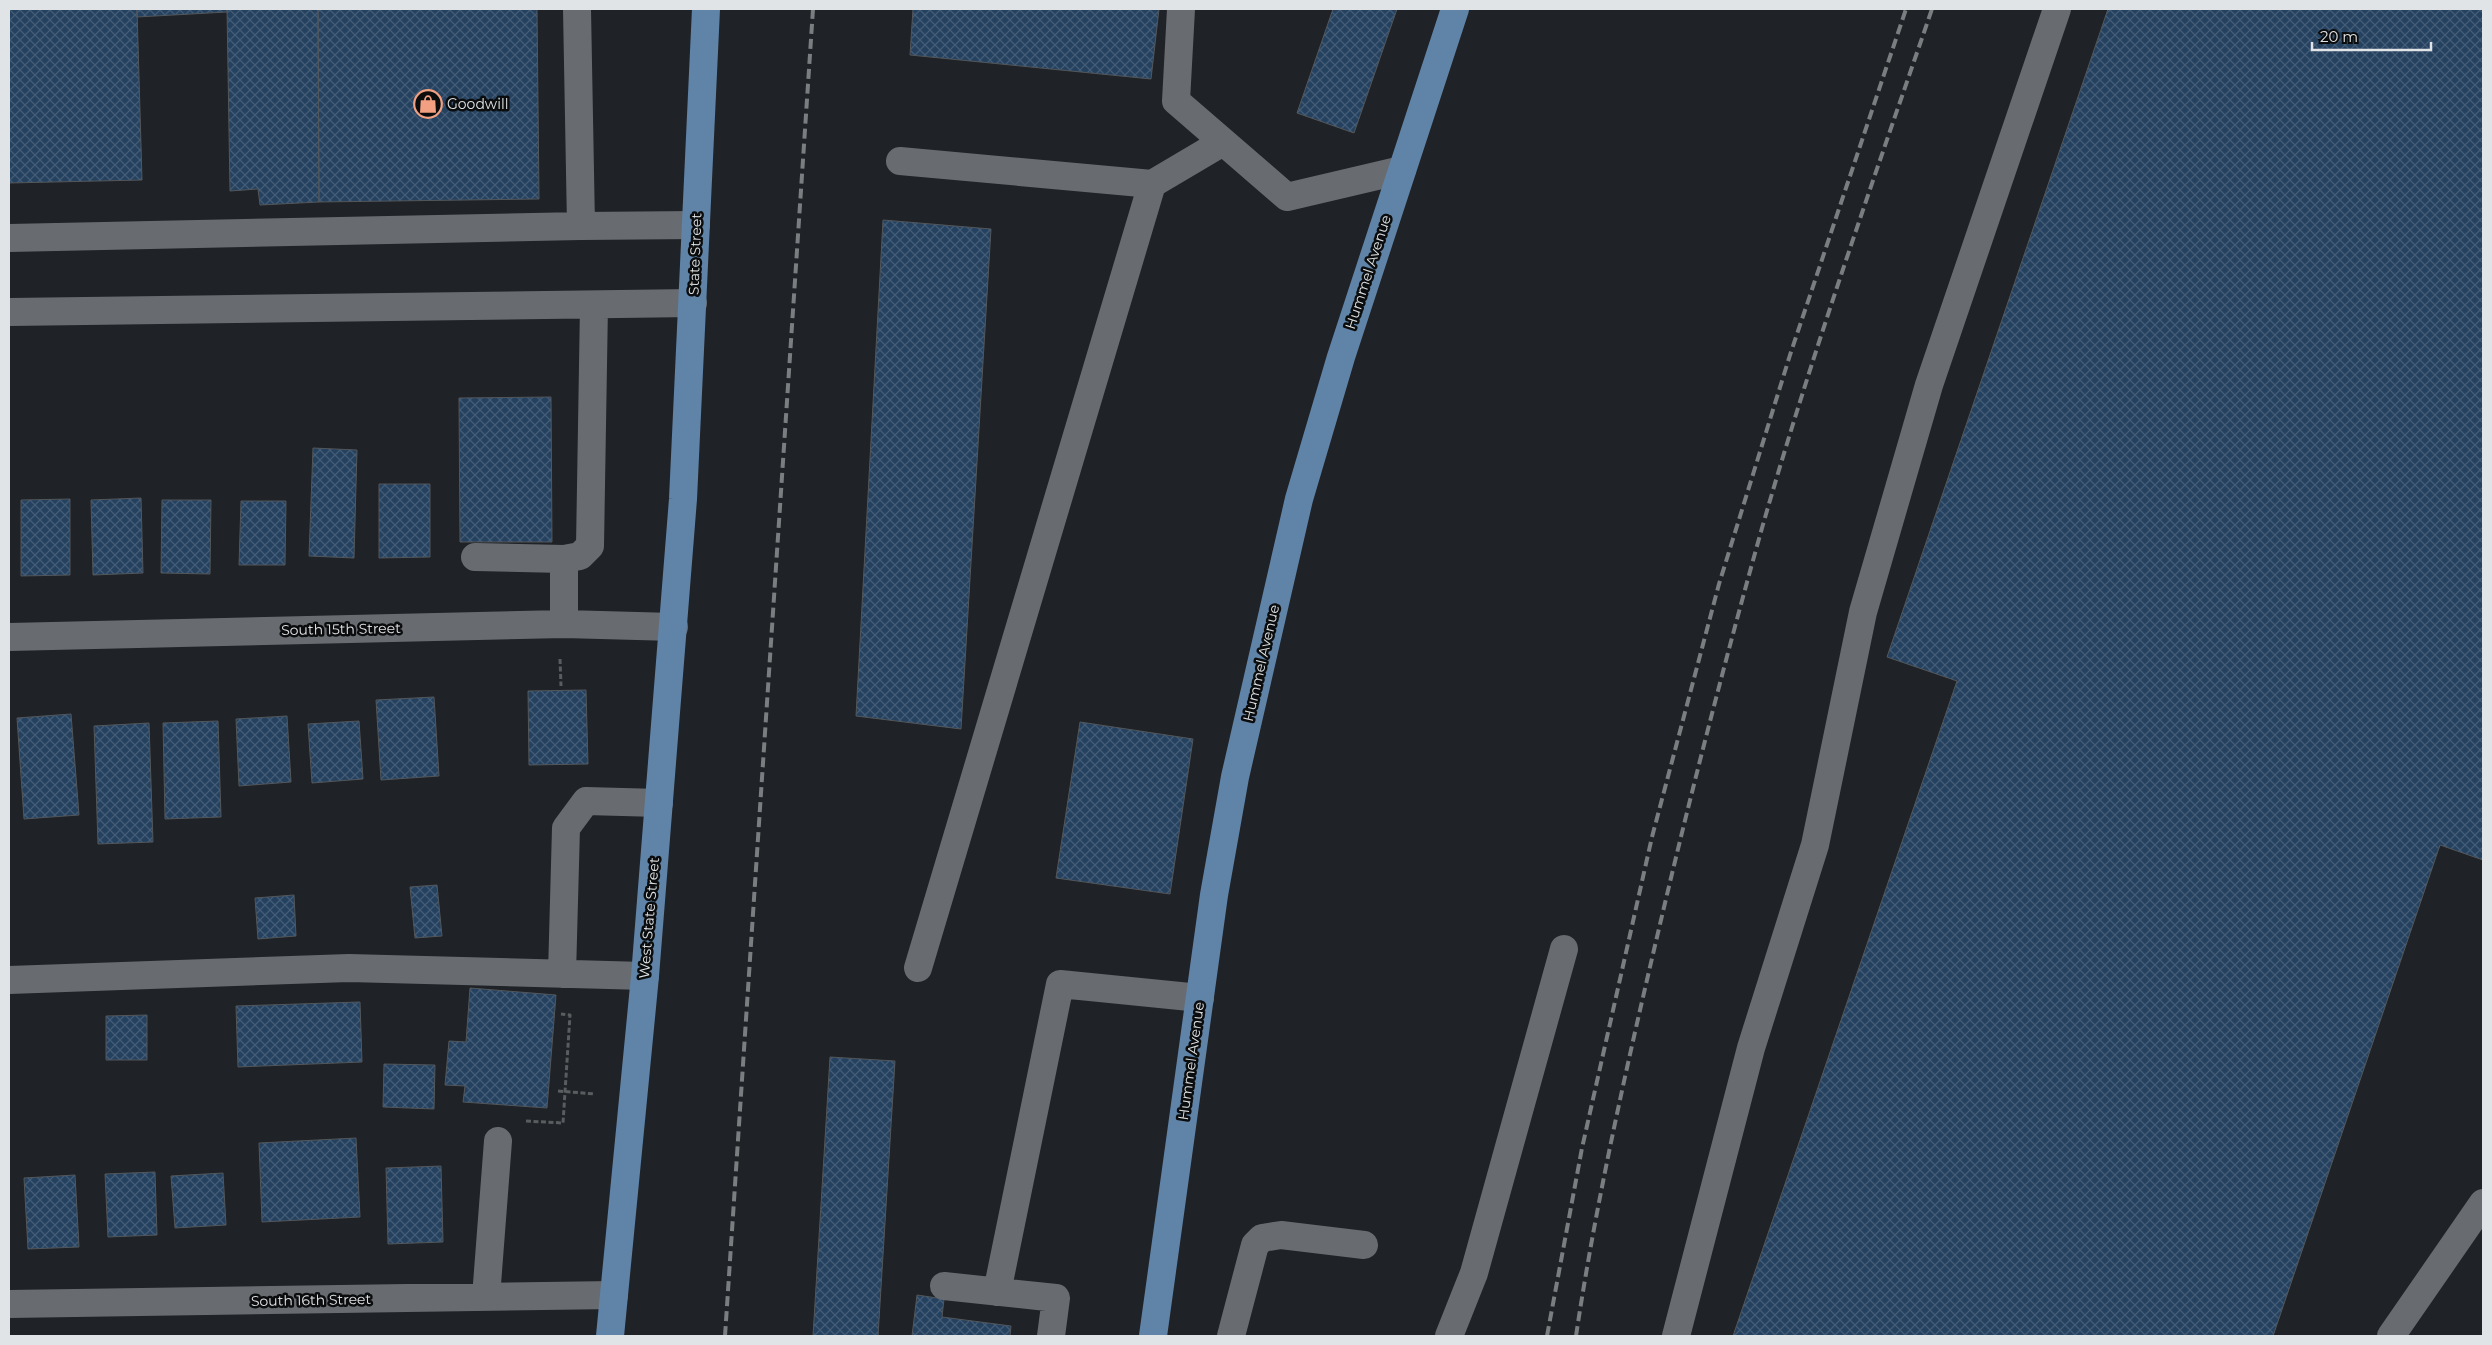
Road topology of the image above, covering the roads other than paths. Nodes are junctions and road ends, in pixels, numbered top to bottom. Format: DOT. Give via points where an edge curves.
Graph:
graph roads {
  1 [pos="577,9"];
  2 [pos="706,9"];
  3 [pos="1181,9"];
  4 [pos="1455,9"];
  5 [pos="2057,9"];
  6 [pos="1223,142"];
  7 [pos="900,161"];
  8 [pos="1402,170"];
  9 [pos="1152,184"];
  10 [pos="696,225"];
  11 [pos="580,226"];
  12 [pos="9,238"];
  13 [pos="693,303"];
  14 [pos="594,305"];
  15 [pos="9,312"];
  16 [pos="683,499"];
  17 [pos="476,557"];
  18 [pos="564,558"];
  19 [pos="564,624"];
  20 [pos="674,627"];
  21 [pos="9,637"];
  22 [pos="659,802"];
  23 [pos="1564,949"];
  24 [pos="918,968"];
  25 [pos="562,974"];
  26 [pos="644,976"];
  27 [pos="9,980"];
  28 [pos="1200,998"];
  29 [pos="498,1141"];
  30 [pos="2483,1203"];
  31 [pos="1364,1246"];
  32 [pos="944,1286"];
  33 [pos="997,1292"];
  34 [pos="614,1295"];
  35 [pos="486,1297"];
  36 [pos="9,1304"];
  37 [pos="610,1336"];
  38 [pos="1051,1336"];
  39 [pos="1154,1336"];
  40 [pos="1231,1336"];
  41 [pos="1449,1336"];
  42 [pos="1676,1336"];
  43 [pos="2391,1336"];
  1 -- 11 [label="street"];
  2 -- 10 [label="main road, State Street"];
  3 -- 6 [label="street" via="1176,101"];
  4 -- 8 [label="main road, Hummel Avenue"];
  5 -- 42 [label="street" via="1929,385 1863,612 1815,844 1751,1048"];
  6 -- 8 [label="street" via="1287,197"];
  6 -- 9 [label="street"];
  7 -- 9 [label="street"];
  8 -- 28 [label="main road, Hummel Avenue" via="1340,357 1299,499 1235,777"];
  9 -- 24 [label="street"];
  10 -- 11 [label="street"];
  10 -- 13 [label="main road, State Street"];
  11 -- 12 [label="street"];
  13 -- 14 [label="street"];
  13 -- 16 [label="main road, State Street"];
  14 -- 15 [label="street"];
  14 -- 18 [label="street" via="590,546 580,556"];
  16 -- 20 [label="main road, West State Street"];
  17 -- 18 [label="street"];
  18 -- 19 [label="street"];
  19 -- 20 [label="street, South 15th Street"];
  19 -- 21 [label="street, South 15th Street"];
  20 -- 22 [label="main road, West State Street"];
  22 -- 25 [label="street" via="586,801 566,828"];
  22 -- 26 [label="main road, West State Street"];
  23 -- 41 [label="street" via="1474,1273"];
  25 -- 26 [label="street"];
  25 -- 27 [label="street" via="349,968"];
  26 -- 34 [label="main road, West State Street"];
  28 -- 33 [label="street" via="1060,984"];
  28 -- 39 [label="main road, Hummel Avenue"];
  29 -- 35 [label="street"];
  30 -- 43 [label="street"];
  31 -- 40 [label="street" via="1281,1235 1262,1238 1256,1245"];
  32 -- 33 [label="street"];
  33 -- 38 [label="street" via="1056,1298"];
  34 -- 35 [label="street, South 16th Street"];
  34 -- 37 [label="main road, West State Street"];
  35 -- 36 [label="street, South 16th Street"];
}
